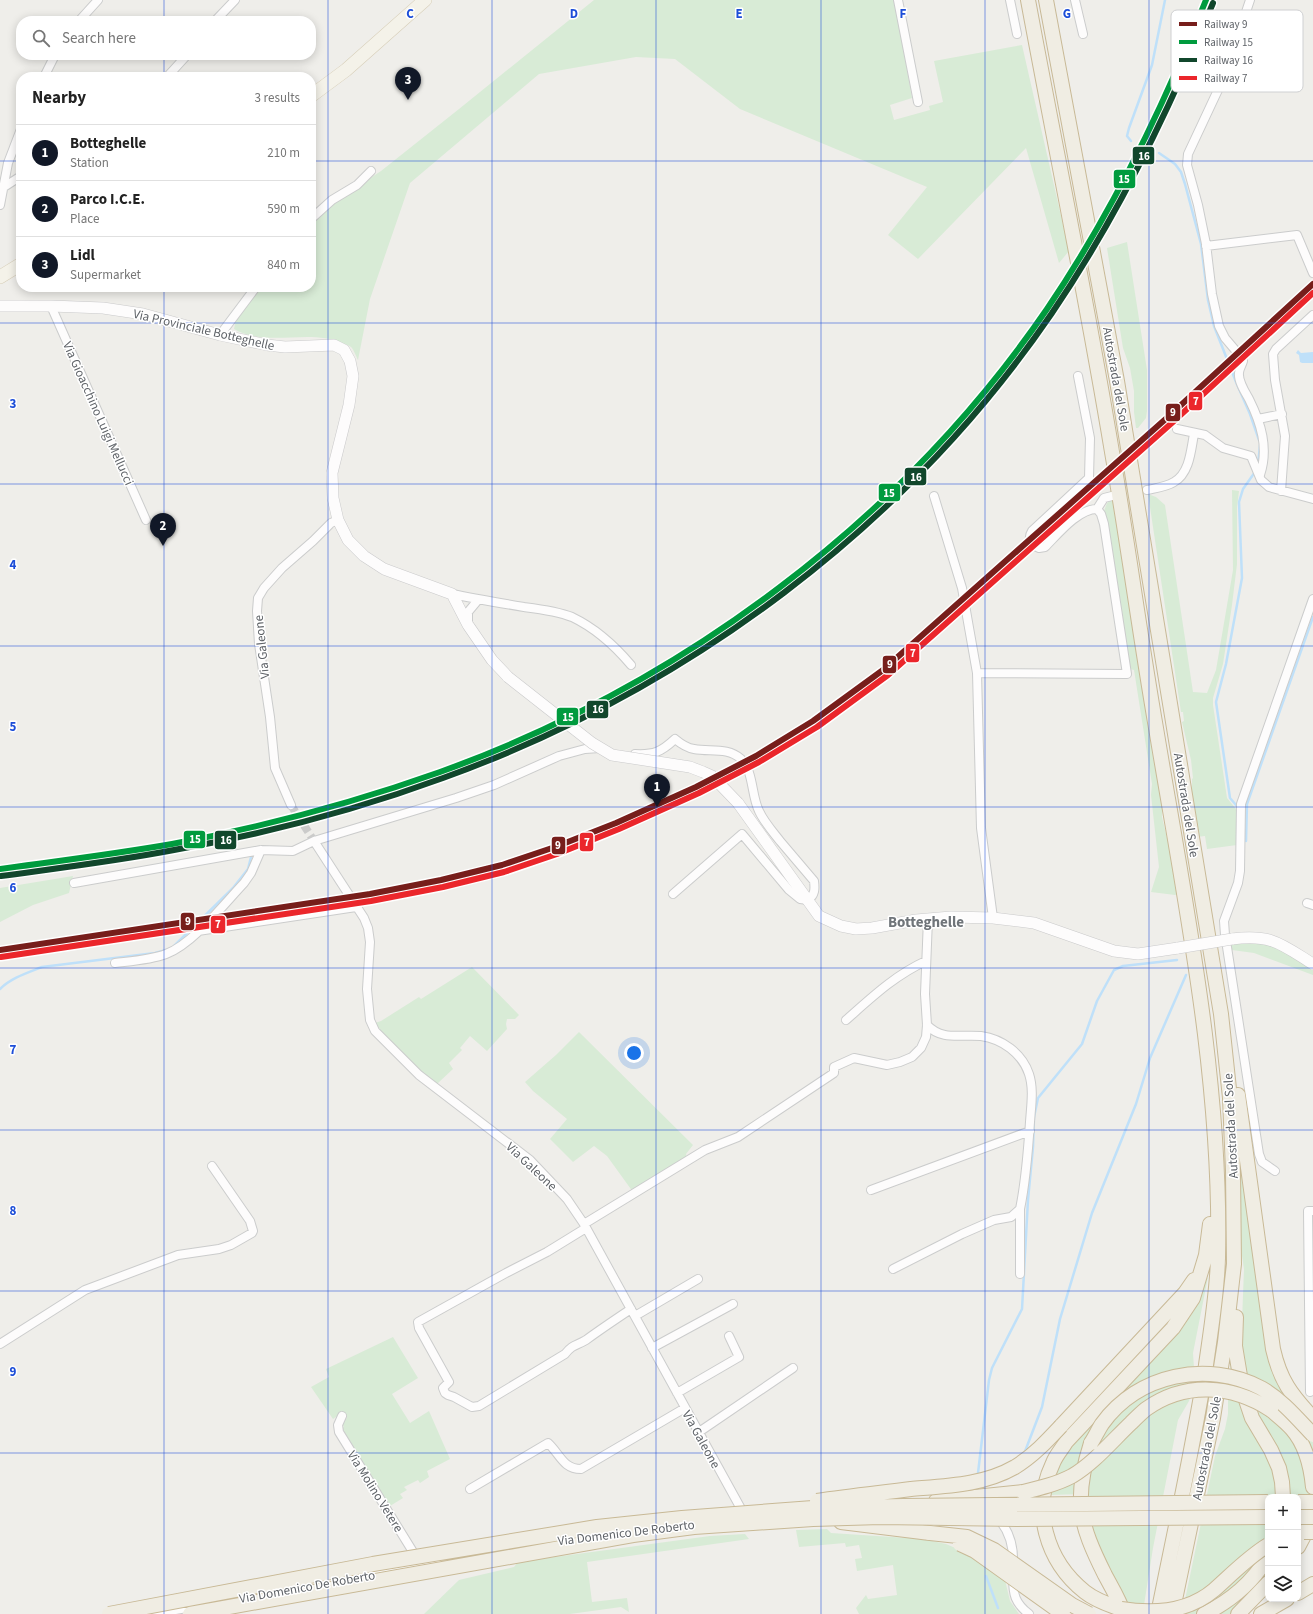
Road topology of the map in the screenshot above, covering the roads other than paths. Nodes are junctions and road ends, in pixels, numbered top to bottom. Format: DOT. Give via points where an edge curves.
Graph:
graph roads {
  1 [pos="98,0"];
  2 [pos="235,0"];
  3 [pos="425,0"];
  4 [pos="898,0"];
  5 [pos="1010,0"];
  6 [pos="1028,0"];
  7 [pos="1046,0"];
  8 [pos="1075,0"];
  9 [pos="1250,0"];
  10 [pos="1247,10"];
  11 [pos="84,16"];
  12 [pos="220,16"];
  13 [pos="1017,34"];
  14 [pos="1083,34"];
  15 [pos="52,60"];
  16 [pos="182,60"];
  17 [pos="46,72"];
  18 [pos="171,72"];
  19 [pos="316,92"];
  20 [pos="1217,92"];
  21 [pos="918,102"];
  22 [pos="16,143"];
  23 [pos="371,171"];
  24 [pos="16,179"];
  25 [pos="4,187"];
  26 [pos="0,205"];
  27 [pos="316,214"];
  28 [pos="1206,246"];
  29 [pos="16,267"];
  30 [pos="1313,273"];
  31 [pos="0,277"];
  32 [pos="252,292"];
  33 [pos="0,306"];
  34 [pos="51,306"];
  35 [pos="1313,315"];
  36 [pos="220,335"];
  37 [pos="1078,376"];
  38 [pos="1282,414"];
  39 [pos="1258,419"];
  40 [pos="1177,430"];
  41 [pos="1194,434"];
  42 [pos="1258,471"];
  43 [pos="1147,490"];
  44 [pos="1281,491"];
  45 [pos="934,496"];
  46 [pos="1112,496"];
  47 [pos="1313,499"];
  48 [pos="1097,509"];
  49 [pos="146,520"];
  50 [pos="338,520"];
  51 [pos="452,594"];
  52 [pos="1313,599"];
  53 [pos="478,600"];
  54 [pos="468,625"];
  55 [pos="631,665"];
  56 [pos="977,673"];
  57 [pos="291,805"];
  58 [pos="314,841"];
  59 [pos="261,850"];
  60 [pos="74,883"];
  61 [pos="672,894"];
  62 [pos="808,900"];
  63 [pos="356,907"];
  64 [pos="993,918"];
  65 [pos="928,919"];
  66 [pos="198,931"];
  67 [pos="1228,940"];
  68 [pos="926,961"];
  69 [pos="114,963"];
  70 [pos="1313,964"];
  71 [pos="1221,1014"];
  72 [pos="846,1020"];
  73 [pos="927,1025"];
  74 [pos="1213,1114"];
  75 [pos="1030,1131"];
  76 [pos="212,1166"];
  77 [pos="1275,1171"];
  78 [pos="871,1190"];
  79 [pos="1020,1209"];
  80 [pos="1313,1211"];
  81 [pos="585,1226"];
  82 [pos="1204,1263"];
  83 [pos="1234,1264"];
  84 [pos="893,1269"];
  85 [pos="1020,1274"];
  86 [pos="698,1279"];
  87 [pos="733,1304"];
  88 [pos="633,1313"];
  89 [pos="729,1336"];
  90 [pos="0,1344"];
  91 [pos="652,1348"];
  92 [pos="793,1368"];
  93 [pos="1310,1392"];
  94 [pos="677,1393"];
  95 [pos="685,1408"];
  96 [pos="342,1416"];
  97 [pos="1313,1418"];
  98 [pos="699,1432"];
  99 [pos="1313,1435"];
  100 [pos="1313,1487"];
  101 [pos="470,1489"];
  102 [pos="1283,1494"];
  103 [pos="1313,1500"];
  104 [pos="1265,1502"];
  105 [pos="1301,1502"];
  106 [pos="904,1506"];
  107 [pos="725,1514"];
  108 [pos="1265,1517"];
  109 [pos="1301,1517"];
  110 [pos="1313,1517"];
  111 [pos="746,1518"];
  112 [pos="813,1519"];
  113 [pos="1313,1532"];
  114 [pos="930,1533"];
  115 [pos="1301,1534"];
  116 [pos="1301,1541"];
  117 [pos="1265,1547"];
  118 [pos="1265,1561"];
  119 [pos="421,1565"];
  120 [pos="1313,1584"];
  121 [pos="1265,1586"];
  122 [pos="1301,1591"];
  123 [pos="1282,1602"];
  124 [pos="109,1614"];
  125 [pos="154,1614"];
  126 [pos="190,1614"];
  127 [pos="1029,1614"];
  128 [pos="1063,1614"];
  129 [pos="1089,1614"];
  130 [pos="1124,1614"];
  131 [pos="1158,1614"];
  132 [pos="1172,1614"];
  133 [pos="1204,1614"];
  134 [pos="1238,1614"];
  135 [pos="1261,1614"];
  1 -- 11 [label="street"];
  2 -- 12 [label="street"];
  3 -- 19 [label="main road" via="346,70"];
  4 -- 21 [label="street"];
  5 -- 13 [label="street"];
  6 -- 74 [label="highway, Autostrada del Sole" via="1085,294 1164,780 1188,908"];
  7 -- 71 [label="highway, Autostrada del Sole" via="1127,437"];
  8 -- 14 [label="street"];
  9 -- 10 [label="street"];
  15 -- 17 [label="street"];
  16 -- 18 [label="street"];
  20 -- 28 [label="street" via="1188,154 1187,165"];
  22 -- 25 [label="street" via="8,163"];
  23 -- 27 [label="street"];
  24 -- 25 [label="street"];
  25 -- 26 [label="street"];
  28 -- 30 [label="street" via="1297,235"];
  28 -- 39 [label="street" via="1219,326 1225,338 1242,358 1239,375"];
  29 -- 31 [label="main road"];
  32 -- 36 [label="street"];
  33 -- 34 [label="street, Via Provinciale Botteghelle"];
  34 -- 36 [label="street, Via Provinciale Botteghelle" via="102,308 143,314"];
  34 -- 49 [label="street, Via Gioacchino Luigi Mellucci"];
  35 -- 38 [label="street" via="1273,354"];
  36 -- 50 [label="street, Via Provinciale Botteghelle" via="284,348 334,345 344,350 350,361 353,376 349,405 332,473 333,498"];
  37 -- 48 [label="street" via="1090,438 1089,478 1032,531 1030,542 1039,548 1045,547 1079,515 1090,509"];
  38 -- 39 [label="street"];
  38 -- 44 [label="street" via="1285,449"];
  39 -- 42 [label="street" via="1264,441 1264,456"];
  40 -- 41 [label="street"];
  41 -- 42 [label="street" via="1205,435 1223,448 1251,456"];
  41 -- 43 [label="street" via="1189,460 1180,477 1171,484"];
  42 -- 44 [label="street" via="1261,480 1269,487"];
  44 -- 47 [label="street"];
  45 -- 56 [label="street" via="962,588"];
  46 -- 48 [label="street" via="1104,498"];
  48 -- 56 [label="street" via="1104,524 1127,674"];
  50 -- 51 [label="street, Via Provinciale Botteghelle" via="348,540 364,556 384,569"];
  50 -- 57 [label="street, Via Galeone" via="331,523 282,568 258,598 259,644 275,768"];
  51 -- 53 [label="street"];
  51 -- 54 [label="street"];
  52 -- 67 [label="street" via="1241,807 1240,871 1224,921"];
  53 -- 54 [label="street" via="468,612"];
  53 -- 55 [label="street" via="572,617 602,636"];
  54 -- 62 [label="street, bridge" via="492,660 508,677 592,743 612,755 690,767 712,776 738,803"];
  56 -- 64 [label="street" via="981,828"];
  58 -- 59 [label="street" via="293,851"];
  58 -- 62 [label="street" via="494,785 559,756 585,749 607,748 648,755 659,752 675,739 694,749 727,752 742,760 749,770 759,812 814,881 814,895"];
  58 -- 63 [label="street, Via Galeone"];
  59 -- 60 [label="street"];
  59 -- 66 [label="street" via="251,873"];
  61 -- 62 [label="street" via="742,834 789,890 800,899"];
  62 -- 65 [label="street" via="819,916 841,926 856,929"];
  63 -- 66 [label="street"];
  63 -- 81 [label="street, Via Galeone" via="368,928 370,942 367,988 370,1020 375,1031 419,1075 530,1160 566,1199"];
  64 -- 65 [label="street"];
  64 -- 67 [label="street, bridge" via="1034,923 1114,951 1138,954"];
  65 -- 68 [label="street"];
  66 -- 69 [label="street" via="168,953"];
  67 -- 70 [label="street" via="1268,939"];
  67 -- 77 [label="street" via="1259,1154 1262,1162"];
  68 -- 72 [label="street" via="911,968 880,990"];
  68 -- 73 [label="street"];
  71 -- 83 [label="highway, Autostrada del Sole" via="1230,1098"];
  71 -- 97 [label="highway" via="1236,1081 1273,1349 1282,1377 1293,1396"];
  73 -- 75 [label="street" via="940,1034 982,1036 997,1040 1017,1054 1029,1073 1031,1084"];
  73 -- 81 [label="street" via="926,1037 921,1048 912,1056 887,1066 854,1058 834,1067 834,1074 738,1137 705,1150"];
  74 -- 82 [label="highway" via="1210,1235"];
  74 -- 131 [label="highway, Autostrada del Sole" via="1217,1173 1217,1270 1210,1339 1198,1417"];
  75 -- 78 [label="street"];
  75 -- 79 [label="street" via="1027,1173"];
  76 -- 90 [label="street" via="250,1221 252,1233 231,1245 178,1256 85,1290"];
  79 -- 84 [label="street" via="1011,1217 994,1220 962,1234"];
  79 -- 85 [label="street"];
  80 -- 93 [label="street" via="1308,1211"];
  81 -- 88 [label="street, Via Galeone"];
  81 -- 88 [label="street" via="547,1252 418,1322 449,1382 443,1390 472,1407 479,1406 565,1354 571,1347 602,1328"];
  82 -- 107 [label="highway, bridge" via="1186,1293 1033,1455 1015,1467 969,1483 854,1495"];
  82 -- 117 [label="highway, bridge" via="1193,1298 1173,1328 1066,1442 1053,1462 1043,1499 1044,1527 1057,1561 1069,1578 1086,1593 1121,1609 1150,1612 1166,1611 1199,1600"];
  83 -- 102 [label="highway" via="1237,1308 1235,1346 1242,1388 1252,1418 1279,1468"];
  83 -- 132 [label="highway, Autostrada del Sole" via="1213,1418"];
  86 -- 88 [label="street"];
  87 -- 91 [label="street"];
  88 -- 91 [label="street, Via Galeone"];
  89 -- 94 [label="street" via="739,1357"];
  91 -- 94 [label="street, Via Galeone"];
  92 -- 98 [label="street"];
  94 -- 95 [label="street, Via Galeone"];
  95 -- 98 [label="street, Via Galeone"];
  95 -- 101 [label="street" via="581,1469 572,1469 566,1465 548,1442"];
  96 -- 119 [label="street, Via Molino Vetere" via="338,1425 339,1432"];
  98 -- 111 [label="street, Via Galeone"];
  99 -- 130 [label="highway, bridge" via="1290,1411 1260,1388 1214,1373 1173,1377 1153,1384 1117,1408 1102,1424 1092,1443 1080,1498 1081,1514 1091,1547"];
  100 -- 106 [label="highway, bridge" via="1309,1459 1302,1444 1293,1430 1271,1410 1255,1400 1230,1391 1197,1389 1166,1398 1146,1409 1085,1466 1073,1475 1050,1485 1023,1492 961,1497"];
  103 -- 105 [label="highway, bridge"];
  103 -- 116 [label="highway" via="1310,1524"];
  104 -- 106 [label="highway, bridge"];
  106 -- 107 [label="highway, bridge" via="813,1508"];
  107 -- 124 [label="highway, bridge" via="589,1529 373,1564"];
  108 -- 112 [label="highway, bridge"];
  109 -- 110 [label="highway, bridge"];
  111 -- 119 [label="street, Via Domenico De Roberto" via="598,1534"];
  111 -- 127 [label="street, Via Domenico De Roberto" via="886,1511 985,1513 997,1517 1004,1524 1011,1539 1014,1557 1014,1598"];
  112 -- 114 [label="highway, bridge"];
  112 -- 126 [label="highway, bridge" via="694,1527 633,1535"];
  113 -- 115 [label="highway, bridge"];
  114 -- 128 [label="highway, bridge" via="975,1551"];
  114 -- 129 [label="highway, bridge" via="967,1537 994,1550 1072,1605"];
  118 -- 133 [label="highway" via="1252,1580 1236,1595"];
  119 -- 125 [label="street, Via Domenico De Roberto"];
  120 -- 122 [label="highway"];
  121 -- 134 [label="highway"];
  123 -- 135 [label="highway"];
}
